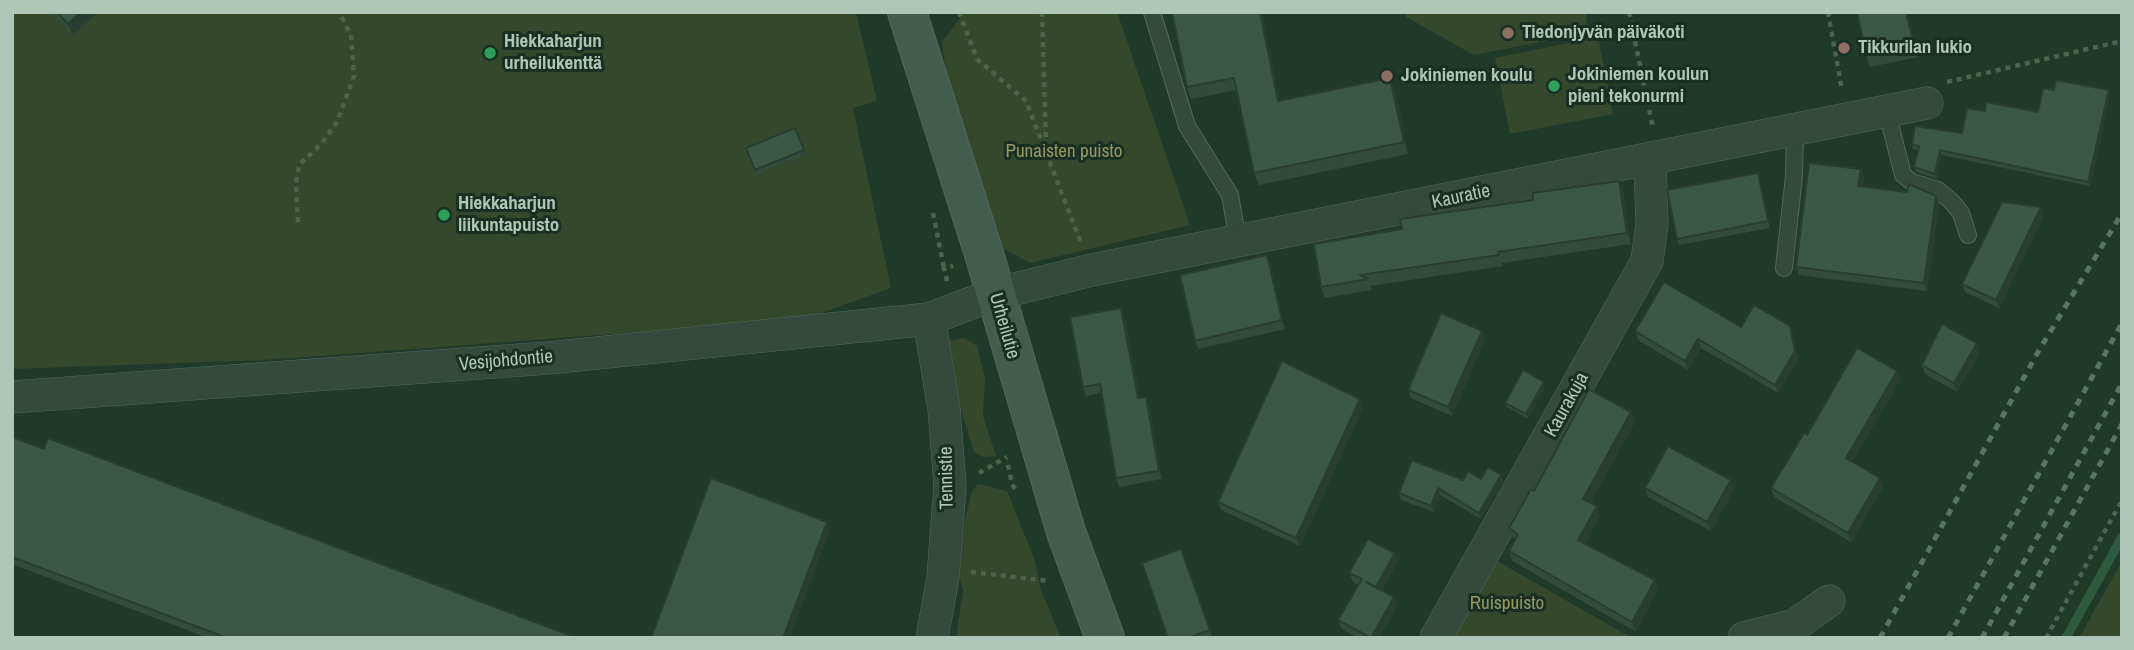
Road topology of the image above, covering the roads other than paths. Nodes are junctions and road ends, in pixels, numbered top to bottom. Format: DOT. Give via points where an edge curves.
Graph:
graph roads {
  1 [pos="907,12"];
  2 [pos="1152,12"];
  3 [pos="1927,103"];
  4 [pos="1887,112"];
  5 [pos="1795,129"];
  6 [pos="1650,158"];
  7 [pos="1968,235"];
  8 [pos="1238,241"];
  9 [pos="1784,268"];
  10 [pos="995,294"];
  11 [pos="929,319"];
  12 [pos="12,397"];
  13 [pos="1829,601"];
  14 [pos="932,638"];
  15 [pos="1105,638"];
  16 [pos="1436,638"];
  17 [pos="1744,638"];
  1 -- 10 [label="main road, Urheilutie"];
  2 -- 8 [label="lane" via="1187,126 1230,195"];
  3 -- 4 [label="street, Kauratie"];
  4 -- 5 [label="street, Kauratie"];
  4 -- 7 [label="lane" via="1903,175 1951,201 1961,213"];
  5 -- 6 [label="street, Kauratie"];
  5 -- 9 [label="lane"];
  6 -- 8 [label="street, Kauratie"];
  6 -- 16 [label="street, Kaurakuja" via="1652,223 1647,261"];
  8 -- 10 [label="street, Kauratie"];
  10 -- 11 [label="street, Vesijohdontie"];
  10 -- 15 [label="main road, Urheilutie" via="1066,532"];
  11 -- 12 [label="street, Vesijohdontie" via="548,358"];
  11 -- 14 [label="street, Tennistie" via="944,409 950,486 943,577"];
  13 -- 17 [label="street" via="1795,625"];
}
